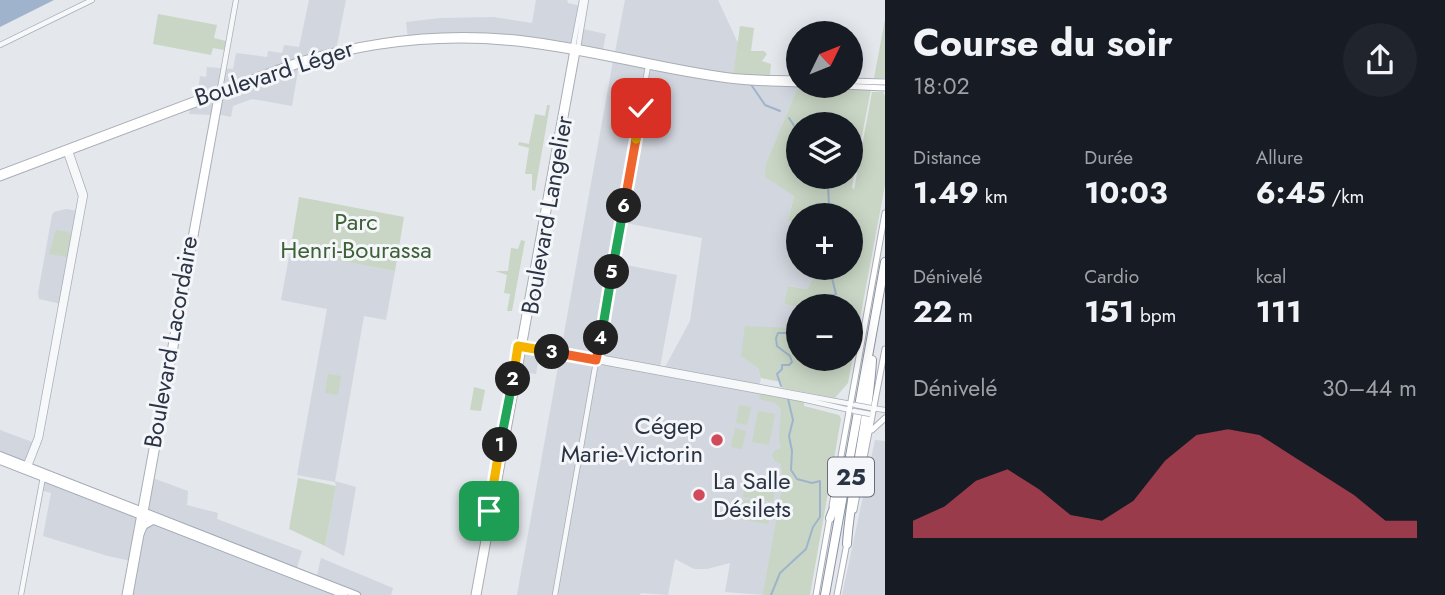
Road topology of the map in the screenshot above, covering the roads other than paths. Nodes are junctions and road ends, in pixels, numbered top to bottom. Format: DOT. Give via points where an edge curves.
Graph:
graph roads {
  1 [pos="92,0"];
  2 [pos="236,0"];
  3 [pos="584,0"];
  4 [pos="0,45"];
  5 [pos="575,50"];
  6 [pos="649,64"];
  7 [pos="786,81"];
  8 [pos="863,81"];
  9 [pos="885,82"];
  10 [pos="863,87"];
  11 [pos="885,88"];
  12 [pos="219,92"];
  13 [pos="67,150"];
  14 [pos="0,175"];
  15 [pos="885,213"];
  16 [pos="885,262"];
  17 [pos="885,289"];
  18 [pos="521,345"];
  19 [pos="885,349"];
  20 [pos="597,359"];
  21 [pos="872,360"];
  22 [pos="852,407"];
  23 [pos="885,410"];
  24 [pos="872,411"];
  25 [pos="885,417"];
  26 [pos="870,433"];
  27 [pos="850,453"];
  28 [pos="0,455"];
  29 [pos="0,461"];
  30 [pos="26,468"];
  31 [pos="44,475"];
  32 [pos="142,513"];
  33 [pos="830,518"];
  34 [pos="159,522"];
  35 [pos="141,533"];
  36 [pos="847,544"];
  37 [pos="21,595"];
  38 [pos="128,595"];
  39 [pos="344,595"];
  40 [pos="357,595"];
  41 [pos="476,595"];
  42 [pos="555,595"];
  43 [pos="816,595"];
  44 [pos="827,595"];
  45 [pos="837,595"];
  1 -- 4 [label="street"];
  2 -- 12 [label="street, Boulevard Lacordaire"];
  3 -- 5 [label="street, Boulevard Langelier"];
  5 -- 6 [label="main road, Boulevard Léger"];
  5 -- 12 [label="main road, Boulevard Léger" via="477,40 386,45 318,59"];
  5 -- 18 [label="main road, Boulevard Langelier"];
  6 -- 7 [label="main road, Boulevard Léger" via="725,78"];
  6 -- 20 [label="street"];
  8 -- 9 [label="main road"];
  10 -- 11 [label="main road"];
  12 -- 13 [label="main road, Boulevard Léger"];
  12 -- 32 [label="main road, Boulevard Lacordaire"];
  13 -- 14 [label="main road, Boulevard Léger"];
  13 -- 30 [label="street" via="85,197 40,438"];
  15 -- 22 [label="main road"];
  16 -- 27 [label="highway, 25"];
  17 -- 21 [label="highway, 25"];
  18 -- 20 [label="street"];
  18 -- 41 [label="main road, Boulevard Langelier"];
  19 -- 24 [label="main road"];
  20 -- 22 [label="street"];
  20 -- 42 [label="street"];
  21 -- 36 [label="highway"];
  21 -- 44 [label="highway, 25"];
  22 -- 24 [label="street, bridge"];
  22 -- 33 [label="main road"];
  23 -- 24 [label="street"];
  24 -- 25 [label="street"];
  24 -- 26 [label="main road"];
  25 -- 26 [label="main road"];
  26 -- 36 [label="main road"];
  27 -- 33 [label="highway"];
  27 -- 44 [label="highway, 25"];
  28 -- 30 [label="main road"];
  29 -- 30 [label="main road"];
  30 -- 31 [label="main road"];
  31 -- 32 [label="main road"];
  31 -- 37 [label="street"];
  32 -- 34 [label="main road"];
  32 -- 35 [label="main road, Boulevard Lacordaire"];
  32 -- 38 [label="main road, Boulevard Lacordaire"];
  32 -- 40 [label="main road"];
  33 -- 43 [label="main road"];
  34 -- 35 [label="main road" via="150,522"];
  34 -- 39 [label="main road"];
  35 -- 38 [label="main road, Boulevard Lacordaire"];
  36 -- 45 [label="main road"];
}
